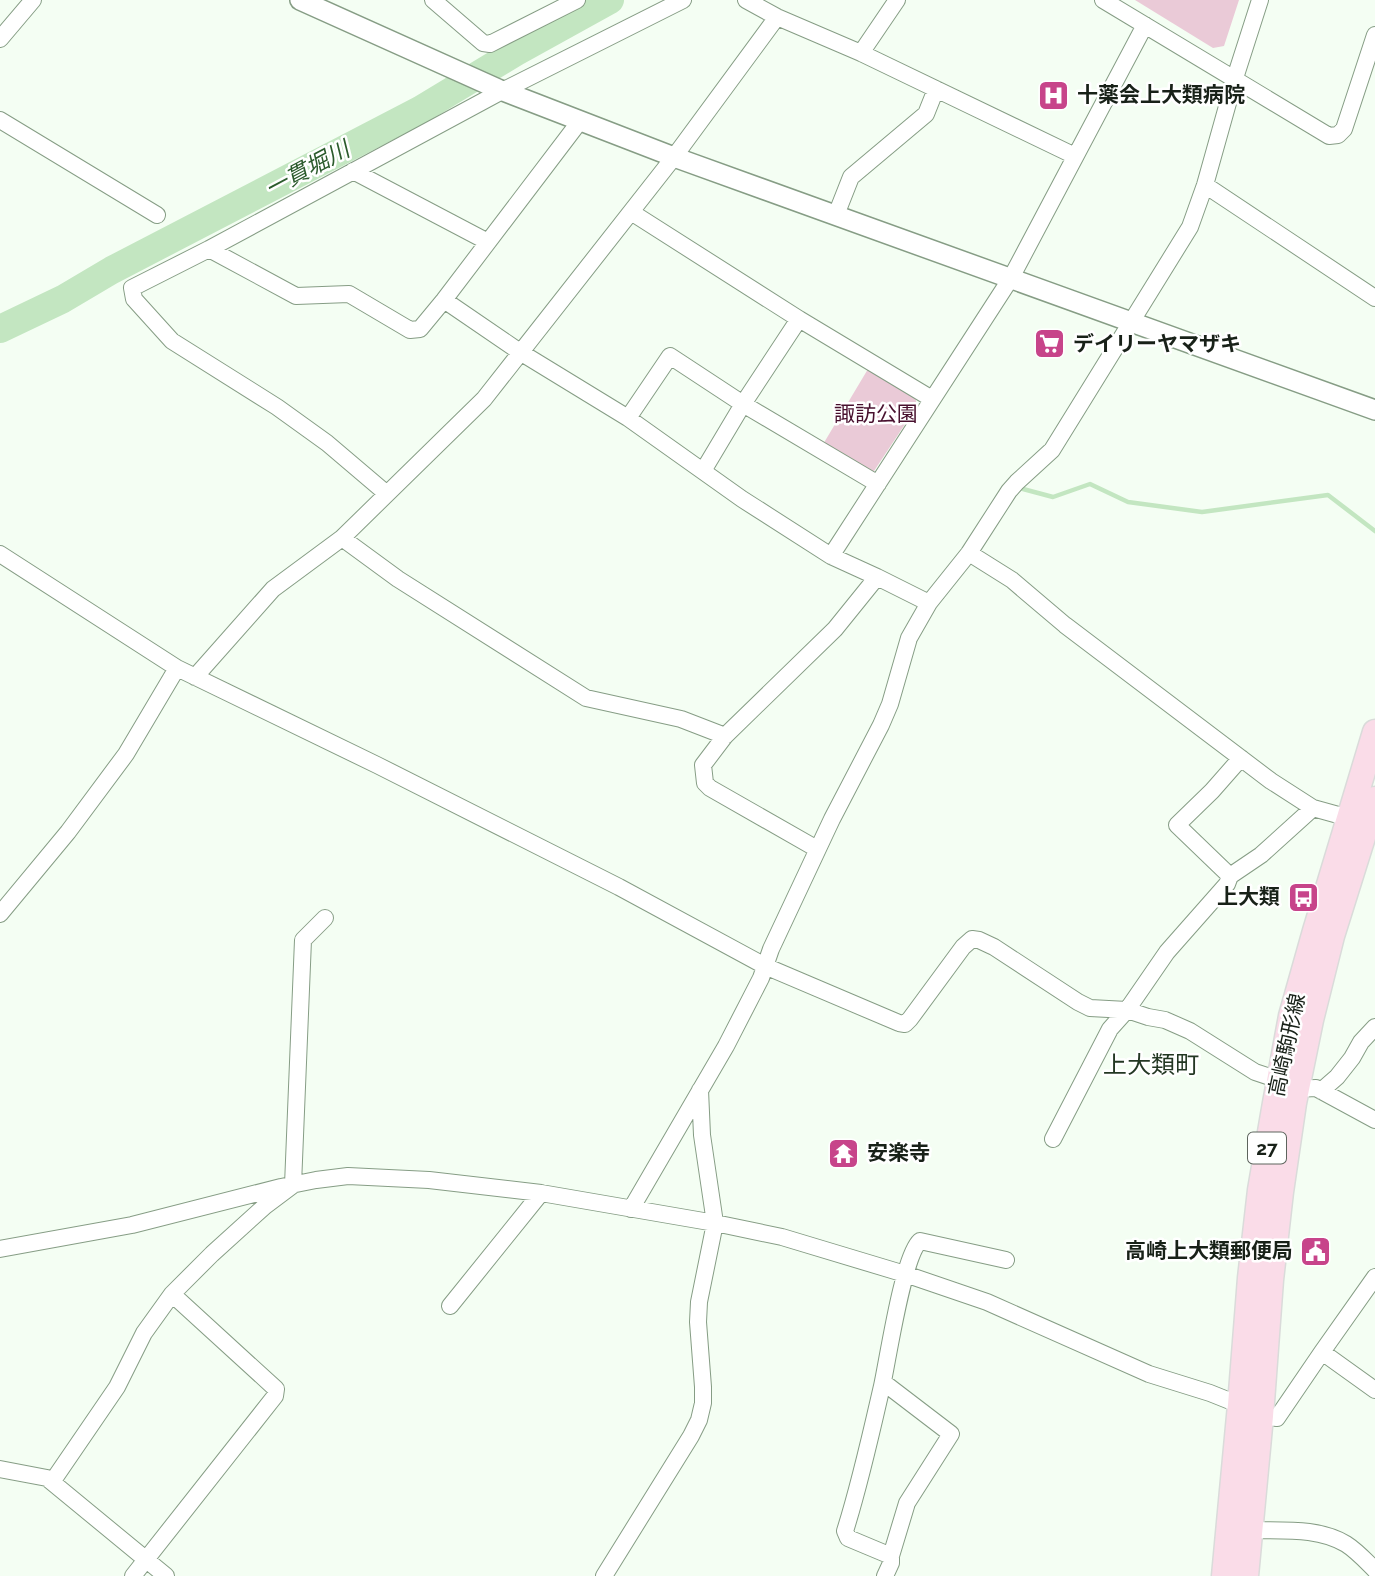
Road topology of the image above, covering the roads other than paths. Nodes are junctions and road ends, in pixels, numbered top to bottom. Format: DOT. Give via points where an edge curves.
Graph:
graph roads {
  1 [pos="33,0"];
  2 [pos="300,0"];
  3 [pos="433,0"];
  4 [pos="577,0"];
  5 [pos="683,0"];
  6 [pos="746,0"];
  7 [pos="897,0"];
  8 [pos="1103,0"];
  9 [pos="1260,0"];
  10 [pos="777,17"];
  11 [pos="1145,25"];
  12 [pos="1375,38"];
  13 [pos="0,39"];
  14 [pos="861,53"];
  15 [pos="1235,78"];
  16 [pos="936,89"];
  17 [pos="500,90"];
  18 [pos="0,120"];
  19 [pos="580,121"];
  20 [pos="1075,156"];
  21 [pos="674,157"];
  22 [pos="353,172"];
  23 [pos="1205,185"];
  24 [pos="631,212"];
  25 [pos="157,215"];
  26 [pos="836,215"];
  27 [pos="488,242"];
  28 [pos="209,249"];
  29 [pos="1011,278"];
  30 [pos="1375,298"];
  31 [pos="444,300"];
  32 [pos="799,319"];
  33 [pos="1131,321"];
  34 [pos="520,352"];
  35 [pos="932,399"];
  36 [pos="743,404"];
  37 [pos="1375,410"];
  38 [pos="628,418"];
  39 [pos="703,471"];
  40 [pos="878,484"];
  41 [pos="387,494"];
  42 [pos="341,538"];
  43 [pos="969,553"];
  44 [pos="0,554"];
  45 [pos="831,556"];
  46 [pos="877,577"];
  47 [pos="929,603"];
  48 [pos="177,668"];
  49 [pos="195,677"];
  50 [pos="1375,733"];
  51 [pos="724,736"];
  52 [pos="1241,758"];
  53 [pos="1375,799"];
  54 [pos="1313,808"];
  55 [pos="1349,818"];
  56 [pos="817,849"];
  57 [pos="1230,876"];
  58 [pos="6,897"];
  59 [pos="0,914"];
  60 [pos="325,918"];
  61 [pos="765,967"];
  62 [pos="1127,1010"];
  63 [pos="1375,1027"];
  64 [pos="1299,1087"];
  65 [pos="700,1090"];
  66 [pos="1375,1120"];
  67 [pos="1053,1139"];
  68 [pos="293,1185"];
  69 [pos="541,1193"];
  70 [pos="631,1209"];
  71 [pos="715,1223"];
  72 [pos="0,1249"];
  73 [pos="1006,1260"];
  74 [pos="905,1274"];
  75 [pos="1375,1277"];
  76 [pos="172,1294"];
  77 [pos="450,1306"];
  78 [pos="1322,1352"];
  79 [pos="883,1382"];
  80 [pos="1375,1390"];
  81 [pos="1250,1411"];
  82 [pos="0,1469"];
  83 [pos="52,1482"];
  84 [pos="1250,1530"];
  85 [pos="891,1556"];
  86 [pos="145,1560"];
  87 [pos="1375,1570"];
  88 [pos="133,1576"];
  89 [pos="166,1576"];
  90 [pos="604,1576"];
  91 [pos="885,1576"];
  92 [pos="1223,1576"];
  93 [pos="1245,1576"];
  1 -- 13 [label="street"];
  2 -- 17 [label="street"];
  3 -- 4 [label="street" via="490,44"];
  5 -- 17 [label="street"];
  6 -- 10 [label="street"];
  7 -- 14 [label="street"];
  8 -- 11 [label="street"];
  9 -- 15 [label="street"];
  10 -- 14 [label="street"];
  10 -- 21 [label="street"];
  11 -- 15 [label="street"];
  11 -- 20 [label="street"];
  12 -- 15 [label="street" via="1338,135 1329,136"];
  14 -- 16 [label="street"];
  15 -- 23 [label="street"];
  16 -- 20 [label="street"];
  16 -- 26 [label="street" via="926,114 851,177"];
  17 -- 19 [label="street"];
  17 -- 22 [label="street"];
  18 -- 25 [label="street"];
  19 -- 21 [label="street"];
  19 -- 27 [label="street"];
  20 -- 29 [label="street"];
  21 -- 24 [label="street"];
  21 -- 26 [label="street"];
  22 -- 27 [label="street"];
  22 -- 28 [label="street"];
  23 -- 30 [label="street"];
  23 -- 33 [label="street" via="1190,227"];
  24 -- 32 [label="street"];
  24 -- 34 [label="street"];
  26 -- 29 [label="street"];
  27 -- 31 [label="street"];
  28 -- 31 [label="street" via="296,296 349,294 410,330 420,329"];
  28 -- 41 [label="street" via="132,288 134,299 172,341 277,407"];
  29 -- 33 [label="street"];
  29 -- 35 [label="street"];
  31 -- 34 [label="street"];
  32 -- 35 [label="street"];
  32 -- 36 [label="street"];
  33 -- 37 [label="street"];
  33 -- 43 [label="street" via="1052,450 1009,491"];
  34 -- 38 [label="street"];
  34 -- 41 [label="street" via="484,400"];
  35 -- 40 [label="street"];
  36 -- 38 [label="street" via="670,356"];
  36 -- 39 [label="street"];
  36 -- 40 [label="street"];
  38 -- 39 [label="street"];
  39 -- 45 [label="street"];
  40 -- 45 [label="street"];
  41 -- 42 [label="street"];
  42 -- 49 [label="street" via="273,589"];
  42 -- 51 [label="street" via="586,698 681,719"];
  43 -- 47 [label="street"];
  43 -- 52 [label="street" via="1012,580"];
  44 -- 48 [label="street"];
  45 -- 46 [label="street"];
  46 -- 47 [label="street"];
  46 -- 51 [label="street" via="835,629"];
  47 -- 56 [label="street" via="909,638 881,725"];
  48 -- 49 [label="street"];
  48 -- 58 [label="street" via="126,754 68,832"];
  49 -- 61 [label="street" via="620,887"];
  50 -- 55 [label="main road, 高崎駒形線 / 27"];
  51 -- 56 [label="street" via="703,765 705,783"];
  52 -- 54 [label="street"];
  52 -- 57 [label="street" via="1177,825"];
  53 -- 64 [label="main road, 高崎駒形線 / 27" via="1332,936"];
  54 -- 55 [label="street"];
  54 -- 57 [label="street"];
  55 -- 64 [label="main road, 高崎駒形線 / 27" via="1291,1016"];
  56 -- 61 [label="street"];
  57 -- 62 [label="street" via="1167,952"];
  58 -- 59 [label="street"];
  60 -- 68 [label="street" via="303,940"];
  61 -- 62 [label="street" via="905,1024 972,939 994,947 1090,1008"];
  61 -- 65 [label="street"];
  62 -- 64 [label="street" via="1190,1031 1255,1072"];
  62 -- 67 [label="street" via="1110,1029"];
  63 -- 64 [label="street" via="1337,1077"];
  64 -- 66 [label="street"];
  64 -- 81 [label="main road, 高崎駒形線 / 27" via="1260,1190 1250,1278"];
  65 -- 70 [label="street"];
  65 -- 71 [label="street"];
  68 -- 69 [label="street" via="348,1176 380,1177"];
  68 -- 72 [label="street" via="132,1224"];
  68 -- 76 [label="street"];
  69 -- 70 [label="street"];
  69 -- 77 [label="street"];
  70 -- 71 [label="street"];
  71 -- 74 [label="street" via="782,1237"];
  71 -- 90 [label="street" via="699,1302 703,1387 699,1420"];
  73 -- 74 [label="street" via="920,1241"];
  74 -- 79 [label="street"];
  74 -- 81 [label="street"];
  75 -- 78 [label="street"];
  76 -- 83 [label="street" via="144,1333 117,1387"];
  76 -- 86 [label="street" via="276,1389"];
  78 -- 80 [label="street"];
  78 -- 81 [label="street" via="1278,1418"];
  79 -- 85 [label="street" via="845,1531 848,1538"];
  79 -- 85 [label="street" via="951,1434 907,1503"];
  81 -- 84 [label="main road, 高崎駒形線 / 27"];
  81 -- 92 [label="main road, 高崎駒形線 / 27"];
  82 -- 83 [label="street"];
  83 -- 86 [label="street"];
  84 -- 87 [label="street" via="1327,1535 1346,1544"];
  84 -- 93 [label="main road, 高崎駒形線 / 27"];
  85 -- 91 [label="street"];
  86 -- 88 [label="street"];
  86 -- 89 [label="street"];
}
